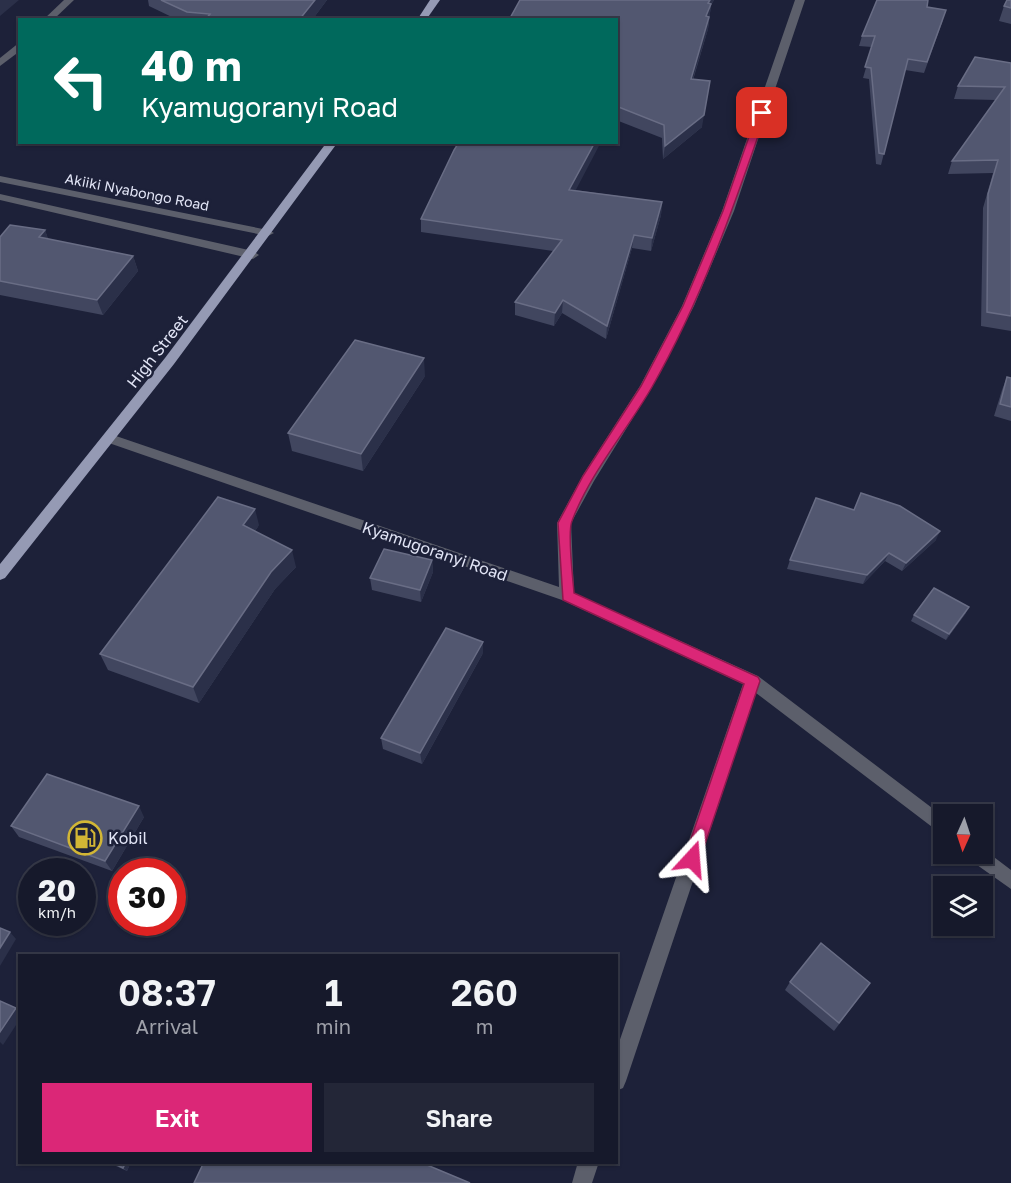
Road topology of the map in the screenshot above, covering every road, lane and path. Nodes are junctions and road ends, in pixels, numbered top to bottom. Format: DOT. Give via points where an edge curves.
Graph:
graph roads {
  1 [pos="69,0"];
  2 [pos="435,0"];
  3 [pos="800,0"];
  4 [pos="49,18"];
  5 [pos="422,18"];
  6 [pos="18,47"];
  7 [pos="0,63"];
  8 [pos="332,144"];
  9 [pos="0,179"];
  10 [pos="0,197"];
  11 [pos="268,234"];
  12 [pos="253,255"];
  13 [pos="111,438"];
  14 [pos="0,574"];
  15 [pos="567,596"];
  16 [pos="753,681"];
  17 [pos="933,820"];
  18 [pos="989,864"];
  19 [pos="1011,881"];
  20 [pos="618,1075"];
  21 [pos="588,1164"];
  22 [pos="582,1183"];
  1 -- 4 [label="street"];
  2 -- 5 [label="main road"];
  3 -- 15 [label="street" via="728,211 688,306 646,387 564,523"];
  6 -- 7 [label="street"];
  8 -- 11 [label="main road, High Street"];
  9 -- 11 [label="street, Akiiki Nyabongo Road"];
  10 -- 12 [label="street"];
  11 -- 12 [label="main road, High Street"];
  12 -- 13 [label="main road, High Street"];
  13 -- 14 [label="main road, High Street"];
  13 -- 15 [label="street, Kyamugoranyi Road"];
  15 -- 16 [label="street, Kyamugoranyi Road"];
  16 -- 17 [label="street, Kyamugoranyi Road"];
  16 -- 20 [label="street"];
  18 -- 19 [label="street"];
  21 -- 22 [label="street"];
}
